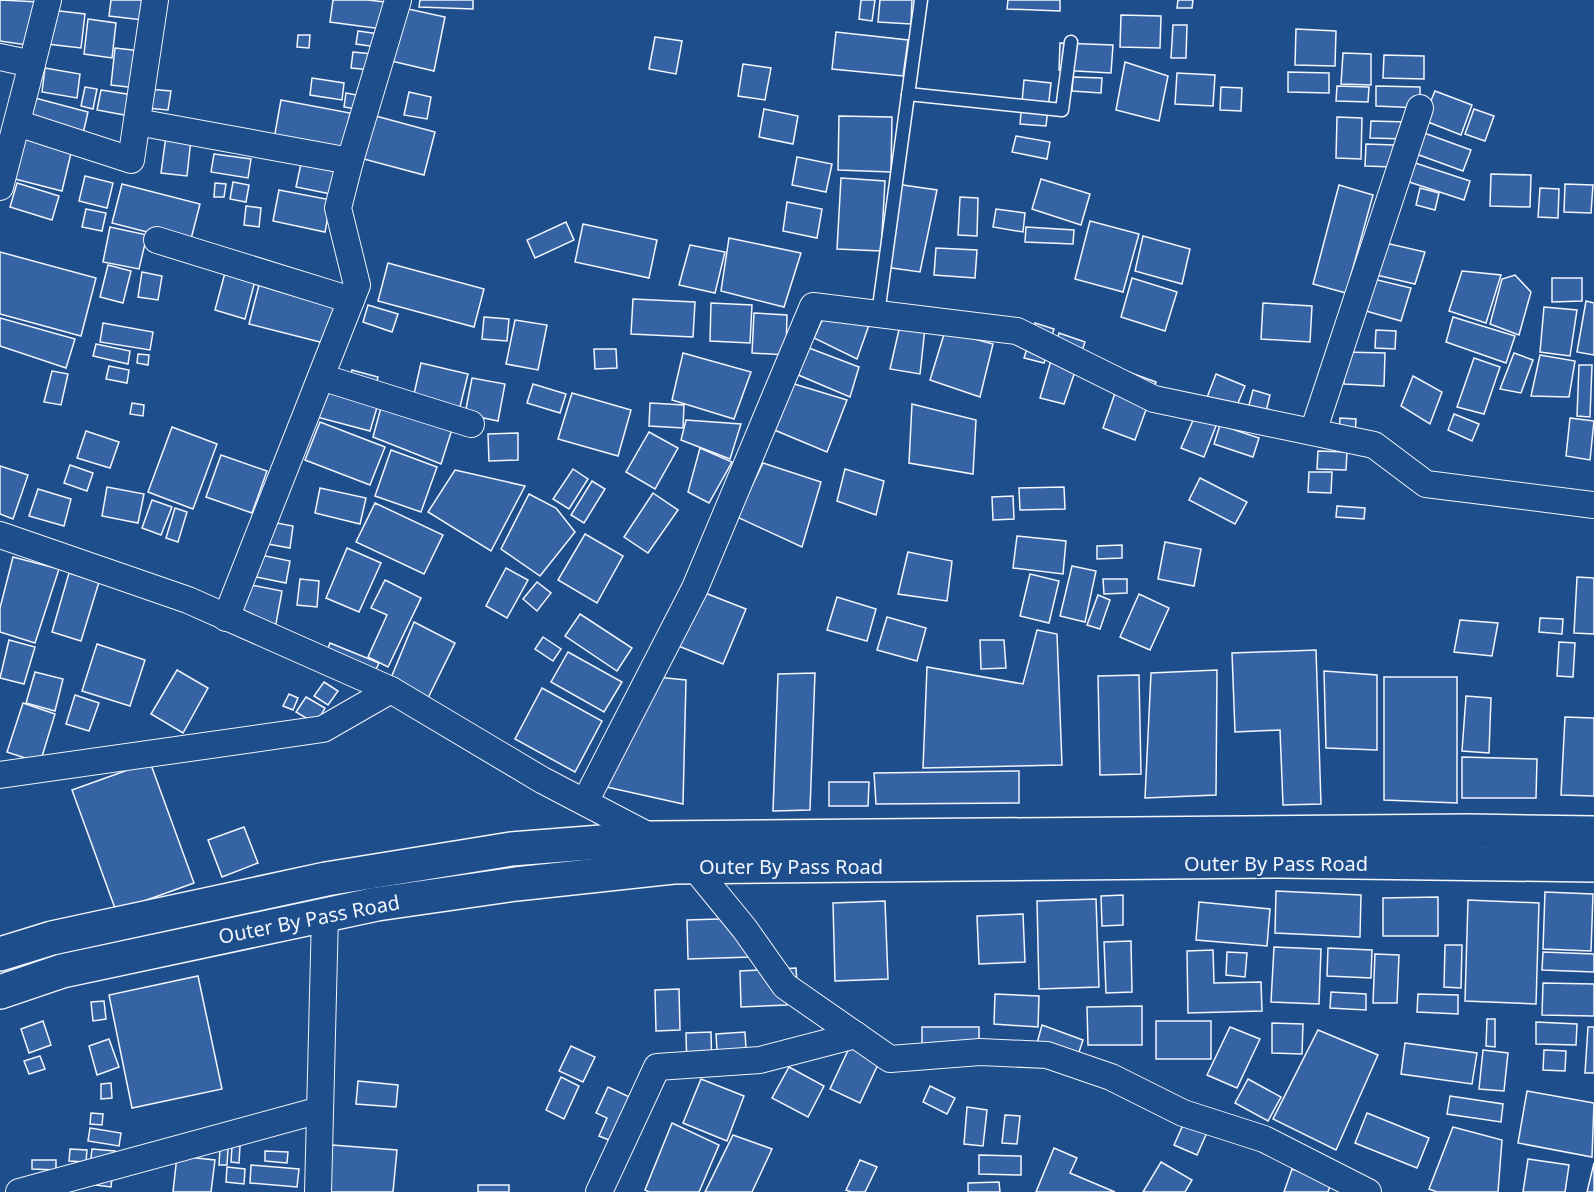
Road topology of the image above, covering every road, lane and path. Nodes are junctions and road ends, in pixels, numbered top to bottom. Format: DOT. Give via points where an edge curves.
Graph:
graph roads {
  1 [pos="48,0"];
  2 [pos="155,0"];
  3 [pos="398,0"];
  4 [pos="921,0"];
  5 [pos="1071,42"];
  6 [pos="0,57"];
  7 [pos="32,64"];
  8 [pos="908,94"];
  9 [pos="1420,108"];
  10 [pos="137,122"];
  11 [pos="16,123"];
  12 [pos="350,161"];
  13 [pos="0,187"];
  14 [pos="157,240"];
  15 [pos="351,300"];
  16 [pos="878,314"];
  17 [pos="321,377"];
  18 [pos="471,423"];
  19 [pos="1313,432"];
  20 [pos="1594,505"];
  21 [pos="0,535"];
  22 [pos="226,618"];
  23 [pos="391,690"];
  24 [pos="0,775"];
  25 [pos="585,802"];
  26 [pos="1594,833"];
  27 [pos="653,838"];
  28 [pos="1594,865"];
  29 [pos="694,867"];
  30 [pos="325,915"];
  31 [pos="0,954"];
  32 [pos="0,992"];
  33 [pos="856,1035"];
  34 [pos="320,1110"];
  35 [pos="19,1192"];
  36 [pos="318,1192"];
  37 [pos="599,1192"];
  38 [pos="1368,1192"];
  1 -- 7 [label="street"];
  2 -- 10 [label="street"];
  3 -- 12 [label="street"];
  4 -- 8 [label="lane"];
  5 -- 8 [label="lane" via="1062,110"];
  6 -- 7 [label="street"];
  7 -- 11 [label="street"];
  8 -- 16 [label="lane"];
  9 -- 19 [label="street"];
  10 -- 11 [label="street" via="131,159"];
  10 -- 12 [label="street"];
  11 -- 13 [label="street"];
  12 -- 15 [label="street" via="338,208 357,285"];
  14 -- 15 [label="street"];
  15 -- 17 [label="street"];
  16 -- 19 [label="street" via="1017,331 1154,399"];
  16 -- 25 [label="street" via="813,306 695,588"];
  17 -- 18 [label="street"];
  17 -- 22 [label="street"];
  19 -- 20 [label="street" via="1374,445 1426,484"];
  21 -- 22 [label="street" via="188,600"];
  22 -- 23 [label="street"];
  23 -- 24 [label="street" via="323,729"];
  23 -- 25 [label="street"];
  25 -- 27 [label="street"];
  26 -- 27 [label="main road, Outer By Pass Road"];
  27 -- 31 [label="main road, Outer By Pass Road" via="512,849 326,879 52,938"];
  28 -- 29 [label="main road, Outer By Pass Road" via="1278,861"];
  29 -- 30 [label="main road, Outer By Pass Road" via="516,884"];
  29 -- 33 [label="street" via="785,986"];
  30 -- 32 [label="main road, Outer By Pass Road" via="63,971"];
  30 -- 34 [label="street"];
  33 -- 37 [label="street" via="759,1060 657,1067"];
  33 -- 38 [label="street" via="890,1059 980,1052 1047,1055 1111,1077 1183,1113 1264,1139"];
  34 -- 35 [label="street"];
  34 -- 36 [label="street"];
}
